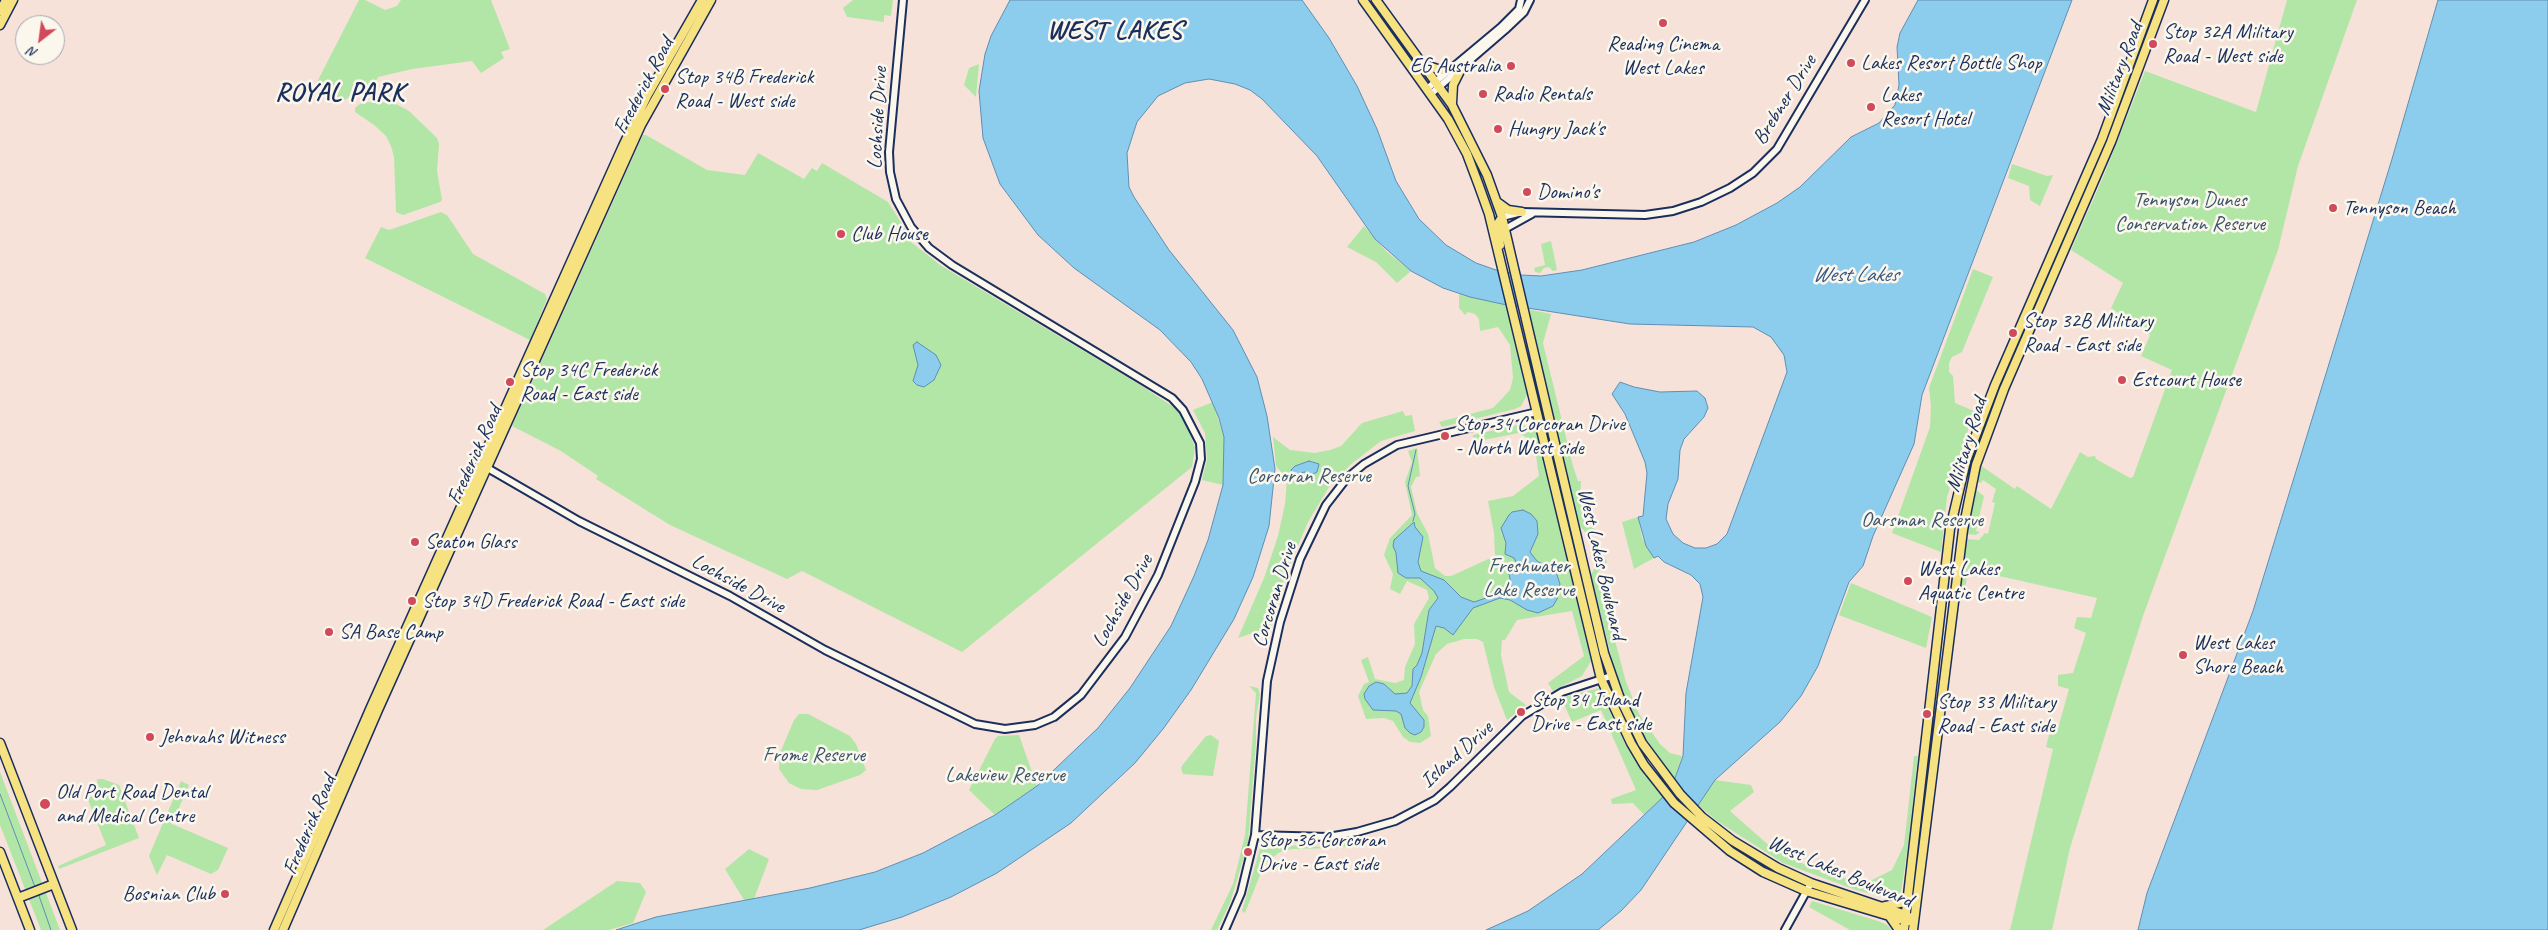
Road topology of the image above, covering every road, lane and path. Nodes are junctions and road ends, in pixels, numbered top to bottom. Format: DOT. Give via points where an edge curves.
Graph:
graph roads {
  1 [pos="6,0"];
  2 [pos="13,0"];
  3 [pos="702,0"];
  4 [pos="711,0"];
  5 [pos="903,0"];
  6 [pos="1363,0"];
  7 [pos="1376,0"];
  8 [pos="1522,0"];
  9 [pos="1530,0"];
  10 [pos="1865,0"];
  11 [pos="2154,0"];
  12 [pos="2164,0"];
  13 [pos="0,11"];
  14 [pos="0,25"];
  15 [pos="1424,64"];
  16 [pos="1451,69"];
  17 [pos="1461,69"];
  18 [pos="1438,84"];
  19 [pos="1430,91"];
  20 [pos="1452,105"];
  21 [pos="2102,138"];
  22 [pos="2111,142"];
  23 [pos="1497,202"];
  24 [pos="1522,212"];
  25 [pos="1535,213"];
  26 [pos="1502,217"];
  27 [pos="1505,229"];
  28 [pos="1499,254"];
  29 [pos="1547,411"];
  30 [pos="1537,412"];
  31 [pos="1558,458"];
  32 [pos="484,466"];
  33 [pos="1556,491"];
  34 [pos="1580,552"];
  35 [pos="1572,556"];
  36 [pos="1934,669"];
  37 [pos="1946,670"];
  38 [pos="1611,676"];
  39 [pos="1601,678"];
  40 [pos="0,743"];
  41 [pos="1255,834"];
  42 [pos="0,852"];
  43 [pos="1811,883"];
  44 [pos="54,884"];
  45 [pos="1806,892"];
  46 [pos="18,898"];
  47 [pos="1909,901"];
  48 [pos="1881,908"];
  49 [pos="1890,917"];
  50 [pos="1906,918"];
  51 [pos="1914,921"];
  52 [pos="30,930"];
  53 [pos="72,930"];
  54 [pos="274,930"];
  55 [pos="283,930"];
  56 [pos="1225,930"];
  57 [pos="1785,930"];
  58 [pos="1898,930"];
  59 [pos="1904,930"];
  60 [pos="1913,930"];
  1 -- 13 [label="main road"];
  2 -- 14 [label="main road"];
  3 -- 32 [label="main road, Frederick Road" via="647,96 623,146"];
  4 -- 32 [label="main road, Frederick Road" via="641,125"];
  5 -- 32 [label="street, Lochside Drive" via="889,152 896,199 911,227 929,248 952,265 1159,388 1183,410 1200,443 1201,459 1195,482 1158,575 1124,637 1081,695 1054,717 1035,724 1005,729 975,724 825,650"];
  6 -- 19 [label="main road, West Lakes Boulevard"];
  7 -- 15 [label="main road, West Lakes Boulevard"];
  8 -- 16 [label="street" via="1519,9 1501,27"];
  9 -- 17 [label="street" via="1524,12"];
  10 -- 25 [label="street, Brebner Drive" via="1777,149 1738,183 1701,202 1673,211 1644,215"];
  11 -- 21 [label="main road, Military Road"];
  12 -- 22 [label="main road, Military Road"];
  15 -- 16 [label="main road" via="1441,70"];
  15 -- 18 [label="main road, West Lakes Boulevard"];
  16 -- 18 [label="street"];
  17 -- 18 [label="street"];
  17 -- 20 [label="main road" via="1453,84"];
  18 -- 19 [label="street"];
  18 -- 20 [label="main road, West Lakes Boulevard"];
  19 -- 28 [label="main road, West Lakes Boulevard" via="1467,154 1489,214"];
  20 -- 23 [label="main road, West Lakes Boulevard" via="1473,143"];
  21 -- 22 [label="main road"];
  21 -- 36 [label="main road, Military Road" via="1995,385 1966,461 1950,529"];
  22 -- 37 [label="main road, Military Road" via="2004,389 1976,465 1964,522"];
  23 -- 24 [label="main road" via="1508,210"];
  23 -- 26 [label="main road, West Lakes Boulevard"];
  24 -- 25 [label="street, Brebner Drive"];
  24 -- 26 [label="street, Brebner Drive"];
  25 -- 27 [label="street, Brebner Drive"];
  26 -- 27 [label="main road, West Lakes Boulevard"];
  26 -- 28 [label="main road" via="1497,221 1501,244"];
  27 -- 29 [label="main road, West Lakes Boulevard"];
  28 -- 30 [label="main road, West Lakes Boulevard"];
  29 -- 30 [label="main road"];
  29 -- 31 [label="main road, West Lakes Boulevard"];
  30 -- 33 [label="main road, West Lakes Boulevard"];
  30 -- 41 [label="street, Corcoran Drive" via="1397,445 1347,478 1326,505 1300,559 1273,650"];
  31 -- 33 [label="main road" via="1556,467 1561,490"];
  31 -- 34 [label="main road, West Lakes Boulevard"];
  32 -- 54 [label="main road, Frederick Road"];
  32 -- 55 [label="main road, Frederick Road"];
  33 -- 35 [label="main road, West Lakes Boulevard"];
  34 -- 35 [label="main road"];
  34 -- 38 [label="main road, West Lakes Boulevard"];
  35 -- 39 [label="main road, West Lakes Boulevard"];
  36 -- 37 [label="main road"];
  36 -- 47 [label="main road, Military Road"];
  37 -- 51 [label="main road, Military Road"];
  38 -- 39 [label="street, Island Drive"];
  38 -- 43 [label="main road, West Lakes Boulevard" via="1629,719 1664,775 1702,817 1757,857"];
  39 -- 41 [label="street, Island Drive" via="1562,692 1522,716 1435,800 1395,820 1328,837"];
  39 -- 45 [label="main road, West Lakes Boulevard" via="1631,743 1659,785 1698,826 1763,872"];
  40 -- 44 [label="main road"];
  41 -- 56 [label="street, Corcoran Drive" via="1241,893"];
  42 -- 46 [label="main road"];
  43 -- 45 [label="street"];
  43 -- 48 [label="main road, West Lakes Boulevard"];
  44 -- 46 [label="main road"];
  44 -- 53 [label="main road"];
  45 -- 49 [label="main road, West Lakes Boulevard"];
  45 -- 57 [label="street"];
  46 -- 52 [label="main road"];
  47 -- 48 [label="main road"];
  47 -- 50 [label="main road, Military Road"];
  48 -- 50 [label="main road, West Lakes Boulevard"];
  49 -- 50 [label="main road, West Lakes Boulevard"];
  49 -- 58 [label="main road"];
  50 -- 51 [label="main road, West Lakes Boulevard"];
  50 -- 59 [label="main road, Military Road"];
  51 -- 60 [label="main road, Military Road"];
}
